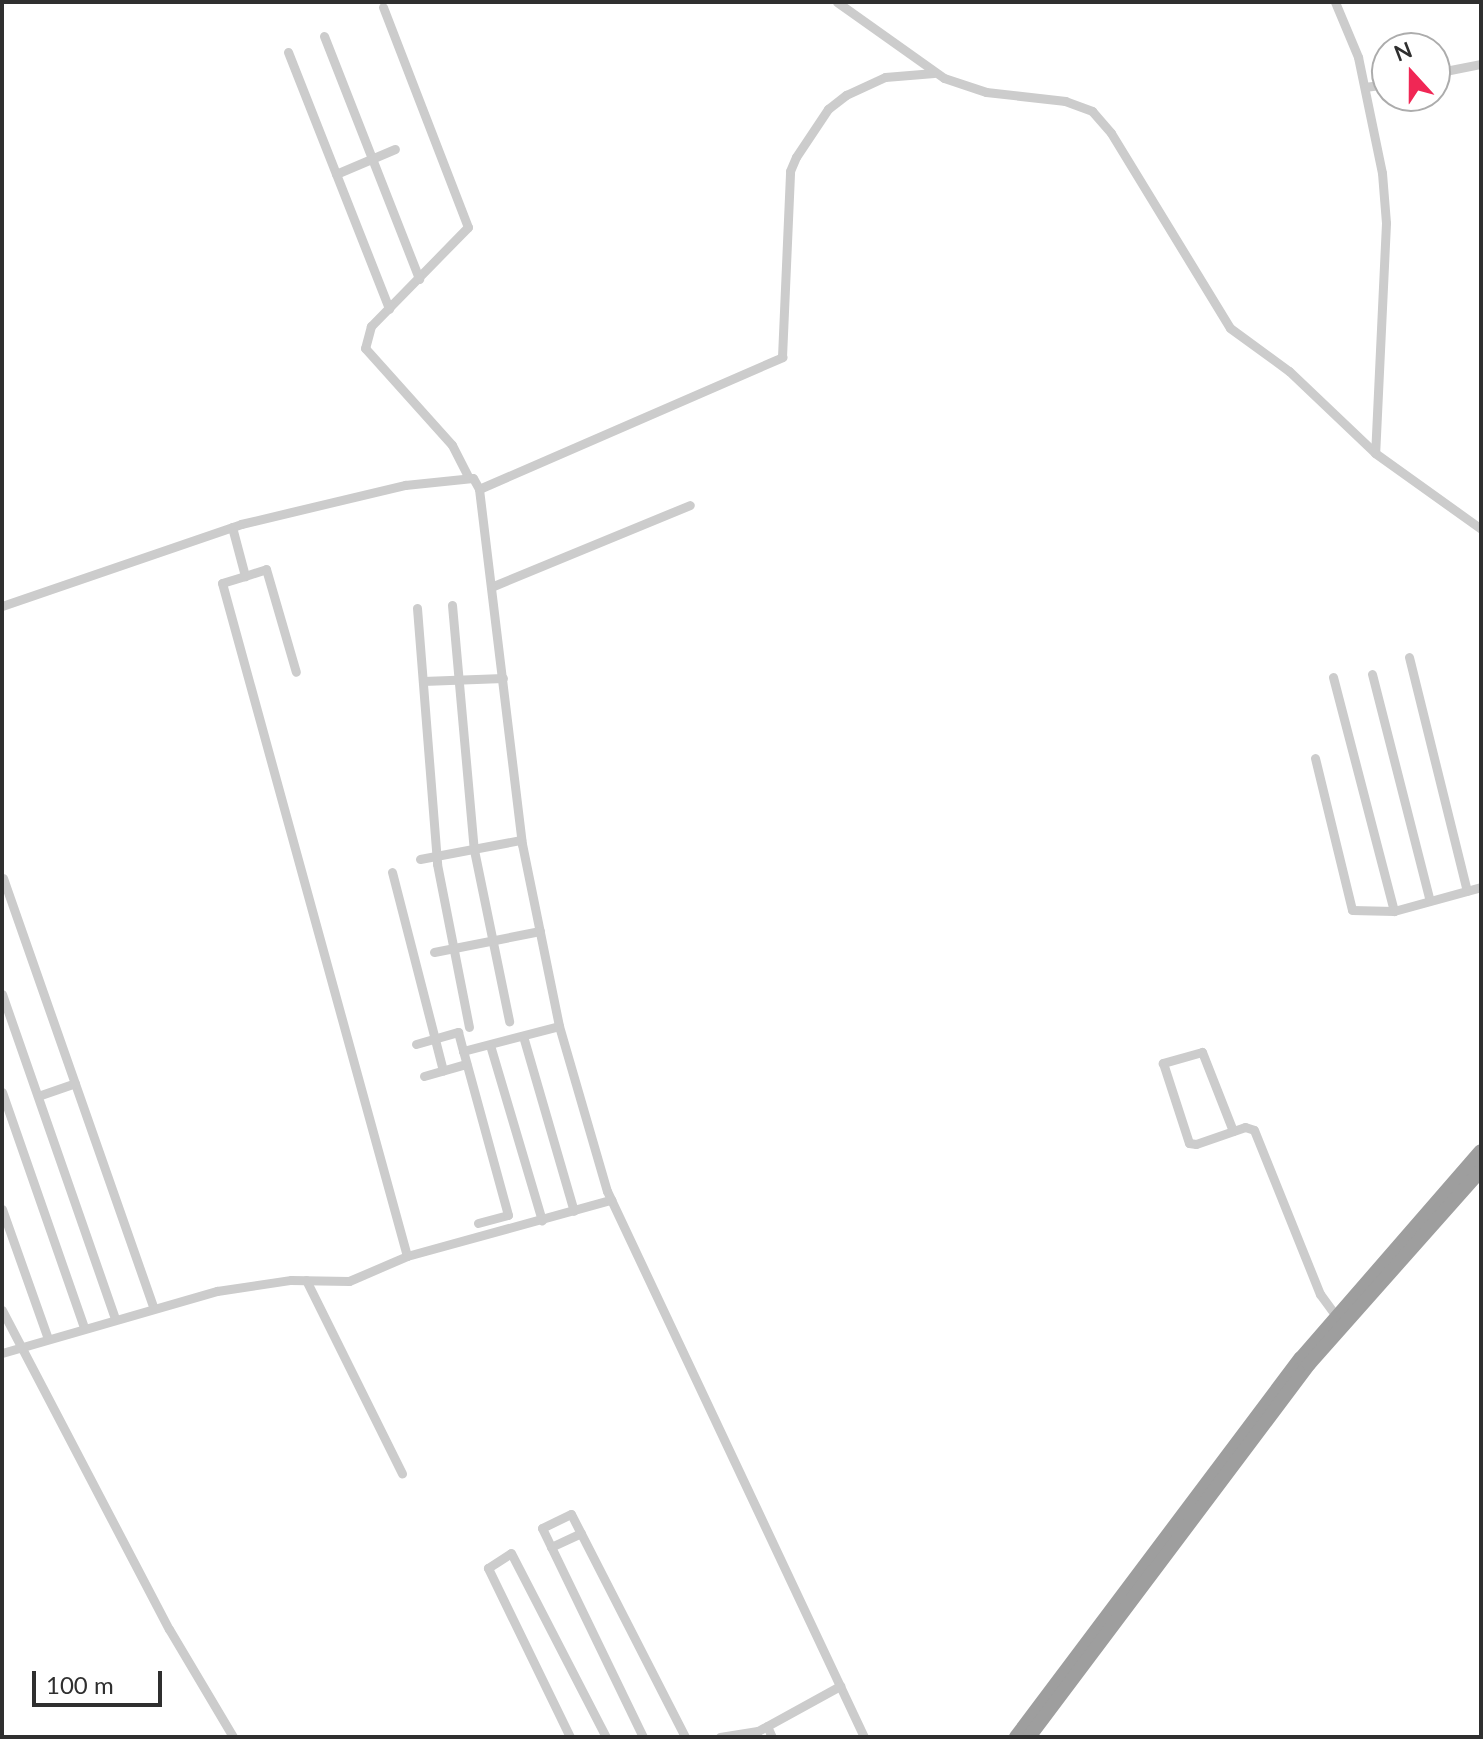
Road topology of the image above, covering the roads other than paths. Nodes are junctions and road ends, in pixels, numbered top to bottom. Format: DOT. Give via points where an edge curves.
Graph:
graph roads {
  1 [pos="837,2"];
  2 [pos="1335,2"];
  3 [pos="383,7"];
  4 [pos="324,36"];
  5 [pos="288,52"];
  6 [pos="1481,64"];
  7 [pos="1451,70"];
  8 [pos="934,73"];
  9 [pos="1371,86"];
  10 [pos="1365,87"];
  11 [pos="395,149"];
  12 [pos="372,159"];
  13 [pos="336,174"];
  14 [pos="419,279"];
  15 [pos="389,309"];
  16 [pos="1375,453"];
  17 [pos="467,475"];
  18 [pos="479,489"];
  19 [pos="690,505"];
  20 [pos="232,527"];
  21 [pos="1481,529"];
  22 [pos="245,576"];
  23 [pos="491,587"];
  24 [pos="452,605"];
  25 [pos="2,606"];
  26 [pos="417,608"];
  27 [pos="1409,657"];
  28 [pos="296,672"];
  29 [pos="1372,674"];
  30 [pos="1333,677"];
  31 [pos="503,678"];
  32 [pos="458,680"];
  33 [pos="423,681"];
  34 [pos="1315,758"];
  35 [pos="521,840"];
  36 [pos="474,848"];
  37 [pos="437,856"];
  38 [pos="420,859"];
  39 [pos="392,872"];
  40 [pos="3,878"];
  41 [pos="1481,887"];
  42 [pos="1467,891"];
  43 [pos="6,897"];
  44 [pos="1430,901"];
  45 [pos="1394,911"];
  46 [pos="540,931"];
  47 [pos="492,940"];
  48 [pos="453,948"];
  49 [pos="434,952"];
  50 [pos="2,994"];
  51 [pos="509,1021"];
  52 [pos="559,1026"];
  53 [pos="469,1027"];
  54 [pos="523,1036"];
  55 [pos="435,1039"];
  56 [pos="416,1044"];
  57 [pos="490,1045"];
  58 [pos="463,1051"];
  59 [pos="466,1064"];
  60 [pos="443,1071"];
  61 [pos="424,1076"];
  62 [pos="75,1083"];
  63 [pos="2,1092"];
  64 [pos="38,1096"];
  65 [pos="1233,1131"];
  66 [pos="1481,1151"];
  67 [pos="1481,1170"];
  68 [pos="611,1200"];
  69 [pos="2,1209"];
  70 [pos="574,1211"];
  71 [pos="542,1220"];
  72 [pos="478,1223"];
  73 [pos="407,1256"];
  74 [pos="306,1280"];
  75 [pos="153,1307"];
  76 [pos="2,1310"];
  77 [pos="1337,1317"];
  78 [pos="115,1318"];
  79 [pos="84,1328"];
  80 [pos="48,1339"];
  81 [pos="22,1347"];
  82 [pos="2,1353"];
  83 [pos="402,1473"];
  84 [pos="581,1533"];
  85 [pos="551,1547"];
  86 [pos="840,1686"];
  87 [pos="767,1726"];
  88 [pos="862,1736"];
  89 [pos="233,1737"];
  90 [pos="570,1737"];
  91 [pos="606,1737"];
  92 [pos="643,1737"];
  93 [pos="685,1737"];
  94 [pos="720,1737"];
  95 [pos="772,1737"];
  96 [pos="1016,1737"];
  97 [pos="1029,1737"];
  1 -- 8 [label="street"];
  2 -- 10 [label="street" via="1348,24"];
  3 -- 14 [label="street" via="468,227"];
  4 -- 12 [label="street"];
  5 -- 13 [label="street"];
  6 -- 7 [label="street"];
  8 -- 16 [label="street" via="986,92 1079,105 1103,121 1230,328 1289,371"];
  8 -- 18 [label="street" via="885,77 846,95 828,109 796,157 790,171 782,357"];
  9 -- 10 [label="street"];
  10 -- 16 [label="street" via="1386,223 1381,425"];
  11 -- 12 [label="street"];
  12 -- 13 [label="street"];
  12 -- 14 [label="street"];
  13 -- 15 [label="street"];
  14 -- 15 [label="street"];
  15 -- 17 [label="street" via="371,326 365,348 452,445"];
  16 -- 21 [label="street"];
  17 -- 18 [label="street"];
  17 -- 20 [label="street"];
  18 -- 23 [label="street"];
  19 -- 23 [label="street"];
  20 -- 22 [label="street"];
  20 -- 25 [label="street"];
  22 -- 28 [label="street" via="266,569"];
  22 -- 73 [label="street" via="222,583"];
  23 -- 31 [label="street"];
  24 -- 32 [label="street"];
  26 -- 33 [label="street"];
  27 -- 42 [label="street"];
  29 -- 44 [label="street"];
  30 -- 45 [label="street"];
  31 -- 32 [label="street"];
  31 -- 35 [label="street"];
  32 -- 33 [label="street"];
  32 -- 36 [label="street"];
  33 -- 37 [label="street"];
  34 -- 45 [label="street" via="1352,910"];
  35 -- 36 [label="street"];
  35 -- 46 [label="street"];
  36 -- 37 [label="street"];
  36 -- 47 [label="street"];
  37 -- 38 [label="street"];
  37 -- 48 [label="street"];
  39 -- 55 [label="street"];
  40 -- 43 [label="street"];
  41 -- 42 [label="street"];
  42 -- 44 [label="street"];
  43 -- 62 [label="street"];
  44 -- 45 [label="street"];
  46 -- 47 [label="street"];
  46 -- 52 [label="street"];
  47 -- 48 [label="street"];
  47 -- 51 [label="street"];
  48 -- 49 [label="street"];
  48 -- 53 [label="street"];
  50 -- 64 [label="street"];
  52 -- 54 [label="street"];
  52 -- 68 [label="street"];
  54 -- 57 [label="street"];
  54 -- 70 [label="street"];
  55 -- 56 [label="street"];
  55 -- 58 [label="street" via="458,1032"];
  55 -- 60 [label="street"];
  57 -- 58 [label="street"];
  57 -- 71 [label="street"];
  58 -- 59 [label="street"];
  59 -- 60 [label="street"];
  59 -- 72 [label="street" via="508,1215"];
  60 -- 61 [label="street"];
  62 -- 64 [label="street"];
  62 -- 75 [label="street"];
  63 -- 79 [label="street"];
  64 -- 78 [label="street"];
  65 -- 65 [label="street" via="1202,1052 1163,1063 1189,1143"];
  65 -- 77 [label="street" via="1254,1130 1320,1294"];
  66 -- 77 [label="highway"];
  67 -- 97 [label="highway" via="1309,1364"];
  68 -- 70 [label="street"];
  68 -- 86 [label="street"];
  69 -- 80 [label="street"];
  70 -- 71 [label="street"];
  71 -- 73 [label="street"];
  73 -- 74 [label="street" via="349,1281"];
  74 -- 75 [label="street" via="217,1291"];
  74 -- 83 [label="street"];
  75 -- 78 [label="street"];
  76 -- 81 [label="street"];
  77 -- 96 [label="highway"];
  78 -- 79 [label="street"];
  79 -- 80 [label="street"];
  80 -- 81 [label="street"];
  81 -- 82 [label="street"];
  81 -- 89 [label="street" via="169,1629"];
  84 -- 85 [label="street"];
  84 -- 85 [label="street" via="571,1514 542,1528"];
  84 -- 93 [label="street"];
  85 -- 92 [label="street"];
  86 -- 87 [label="street"];
  86 -- 88 [label="street"];
  87 -- 94 [label="street"];
  87 -- 95 [label="street"];
  90 -- 91 [label="street" via="488,1568 511,1553"];
}
